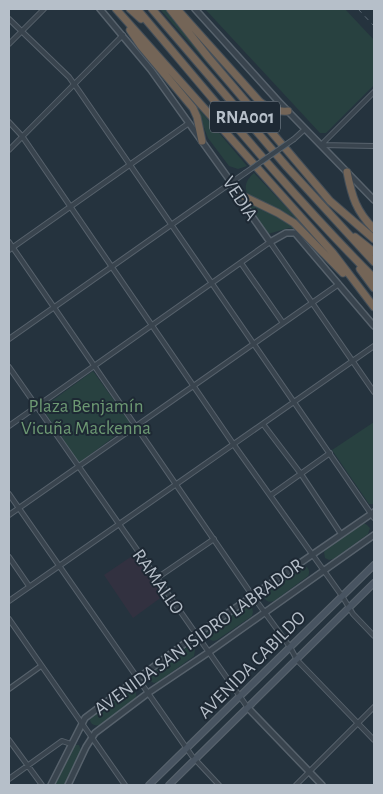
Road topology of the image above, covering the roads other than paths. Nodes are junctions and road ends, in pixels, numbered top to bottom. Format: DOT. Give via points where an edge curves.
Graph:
graph roads {
  1 [pos="44,9"];
  2 [pos="100,9"];
  3 [pos="116,9"];
  4 [pos="130,9"];
  5 [pos="137,9"];
  6 [pos="152,9"];
  7 [pos="170,9"];
  8 [pos="177,9"];
  9 [pos="196,9"];
  10 [pos="9,19"];
  11 [pos="21,31"];
  12 [pos="123,36"];
  13 [pos="165,41"];
  14 [pos="9,44"];
  15 [pos="74,84"];
  16 [pos="374,92"];
  17 [pos="288,111"];
  18 [pos="9,122"];
  19 [pos="189,123"];
  20 [pos="305,129"];
  21 [pos="22,136"];
  22 [pos="202,141"];
  23 [pos="321,145"];
  24 [pos="374,146"];
  25 [pos="9,150"];
  26 [pos="130,165"];
  27 [pos="347,172"];
  28 [pos="232,182"];
  29 [pos="239,194"];
  30 [pos="374,200"];
  31 [pos="71,206"];
  32 [pos="171,225"];
  33 [pos="339,225"];
  34 [pos="374,229"];
  35 [pos="374,239"];
  36 [pos="9,242"];
  37 [pos="270,242"];
  38 [pos="11,249"];
  39 [pos="349,252"];
  40 [pos="374,252"];
  41 [pos="374,262"];
  42 [pos="241,263"];
  43 [pos="112,266"];
  44 [pos="374,278"];
  45 [pos="212,284"];
  46 [pos="339,284"];
  47 [pos="374,288"];
  48 [pos="368,299"];
  49 [pos="312,303"];
  50 [pos="53,307"];
  51 [pos="374,307"];
  52 [pos="283,323"];
  53 [pos="153,326"];
  54 [pos="374,326"];
  55 [pos="9,339"];
  56 [pos="253,343"];
  57 [pos="374,346"];
  58 [pos="352,361"];
  59 [pos="94,366"];
  60 [pos="9,367"];
  61 [pos="193,384"];
  62 [pos="374,392"];
  63 [pos="295,402"];
  64 [pos="36,407"];
  65 [pos="263,424"];
  66 [pos="135,425"];
  67 [pos="9,426"];
  68 [pos="234,444"];
  69 [pos="330,453"];
  70 [pos="77,466"];
  71 [pos="300,474"];
  72 [pos="177,485"];
  73 [pos="9,494"];
  74 [pos="271,495"];
  75 [pos="19,508"];
  76 [pos="9,515"];
  77 [pos="373,515"];
  78 [pos="120,524"];
  79 [pos="341,534"];
  80 [pos="374,534"];
  81 [pos="214,539"];
  82 [pos="312,555"];
  83 [pos="9,557"];
  84 [pos="374,564"];
  85 [pos="60,566"];
  86 [pos="323,570"];
  87 [pos="157,578"];
  88 [pos="374,583"];
  89 [pos="29,586"];
  90 [pos="252,595"];
  91 [pos="342,596"];
  92 [pos="9,601"];
  93 [pos="349,609"];
  94 [pos="264,612"];
  95 [pos="9,618"];
  96 [pos="196,635"];
  97 [pos="374,636"];
  98 [pos="290,647"];
  99 [pos="209,652"];
  100 [pos="297,660"];
  101 [pos="41,666"];
  102 [pos="138,678"];
  103 [pos="9,689"];
  104 [pos="148,693"];
  105 [pos="240,697"];
  106 [pos="374,707"];
  107 [pos="248,708"];
  108 [pos="358,723"];
  109 [pos="82,724"];
  110 [pos="92,737"];
  111 [pos="9,740"];
  112 [pos="374,740"];
  113 [pos="71,744"];
  114 [pos="187,748"];
  115 [pos="195,760"];
  116 [pos="28,766"];
  117 [pos="309,772"];
  118 [pos="9,779"];
  119 [pos="42,785"];
  120 [pos="51,785"];
  121 [pos="68,785"];
  122 [pos="125,785"];
  123 [pos="149,785"];
  124 [pos="169,785"];
  125 [pos="219,785"];
  126 [pos="296,785"];
  127 [pos="322,785"];
  1 -- 11 [label="street"];
  2 -- 12 [label="street, VEDIA"];
  3 -- 22 [label="highway" via="141,46 193,108"];
  3 -- 48 [label="highway" via="333,253"];
  4 -- 13 [label="highway"];
  5 -- 13 [label="highway, RNA001"];
  6 -- 33 [label="highway, RNA001"];
  7 -- 35 [label="highway" via="324,194"];
  8 -- 17 [label="highway" via="260,102 268,108"];
  9 -- 17 [label="street"];
  10 -- 11 [label="street"];
  11 -- 14 [label="street"];
  11 -- 15 [label="street"];
  12 -- 15 [label="street"];
  12 -- 19 [label="street, VEDIA" via="152,70"];
  13 -- 39 [label="highway, RNA001"];
  15 -- 21 [label="street"];
  15 -- 26 [label="street"];
  16 -- 23 [label="street"];
  17 -- 20 [label="street"];
  18 -- 21 [label="street"];
  19 -- 22 [label="street, VEDIA"];
  19 -- 26 [label="street"];
  20 -- 23 [label="street"];
  20 -- 28 [label="street, bridge"];
  21 -- 25 [label="street"];
  21 -- 31 [label="street"];
  22 -- 28 [label="street, VEDIA"];
  23 -- 24 [label="street"];
  23 -- 27 [label="street"];
  26 -- 31 [label="street"];
  26 -- 32 [label="street"];
  27 -- 30 [label="street"];
  27 -- 34 [label="highway" via="360,213"];
  28 -- 29 [label="street, VEDIA"];
  28 -- 32 [label="street"];
  29 -- 37 [label="street, VEDIA"];
  29 -- 48 [label="highway" via="294,223"];
  31 -- 38 [label="street"];
  31 -- 43 [label="street"];
  32 -- 43 [label="street"];
  32 -- 45 [label="street"];
  33 -- 40 [label="highway"];
  33 -- 41 [label="highway, RNA001"];
  36 -- 38 [label="street"];
  37 -- 42 [label="street"];
  37 -- 46 [label="street" via="290,232 299,236"];
  37 -- 49 [label="street, VEDIA"];
  38 -- 50 [label="street"];
  39 -- 44 [label="highway, RNA001"];
  39 -- 47 [label="highway"];
  42 -- 45 [label="street"];
  42 -- 52 [label="street"];
  43 -- 50 [label="street"];
  43 -- 53 [label="street"];
  45 -- 53 [label="street"];
  45 -- 56 [label="street"];
  46 -- 49 [label="street"];
  46 -- 54 [label="street"];
  48 -- 51 [label="highway"];
  49 -- 52 [label="street"];
  49 -- 58 [label="street, VEDIA"];
  50 -- 55 [label="street"];
  50 -- 59 [label="street"];
  52 -- 56 [label="street"];
  53 -- 59 [label="street"];
  53 -- 61 [label="street"];
  56 -- 61 [label="street"];
  56 -- 63 [label="street"];
  57 -- 58 [label="street"];
  58 -- 62 [label="street, VEDIA"];
  58 -- 63 [label="street"];
  59 -- 64 [label="street"];
  59 -- 66 [label="street"];
  60 -- 64 [label="street, RAMALLO"];
  61 -- 66 [label="street"];
  61 -- 68 [label="street"];
  63 -- 65 [label="street"];
  63 -- 69 [label="street"];
  64 -- 67 [label="street"];
  64 -- 70 [label="street, RAMALLO"];
  65 -- 68 [label="street"];
  65 -- 71 [label="street"];
  66 -- 70 [label="street"];
  66 -- 72 [label="street"];
  68 -- 72 [label="street"];
  68 -- 74 [label="street"];
  69 -- 71 [label="street"];
  69 -- 77 [label="street"];
  70 -- 75 [label="street"];
  70 -- 78 [label="street, RAMALLO"];
  71 -- 74 [label="street"];
  71 -- 79 [label="street"];
  72 -- 78 [label="street"];
  72 -- 81 [label="street"];
  73 -- 75 [label="street"];
  74 -- 82 [label="street"];
  75 -- 76 [label="street"];
  75 -- 85 [label="street"];
  77 -- 79 [label="street, AVENIDA SAN ISIDRO LABRADOR"];
  78 -- 85 [label="street"];
  78 -- 87 [label="street, RAMALLO"];
  79 -- 82 [label="street, AVENIDA SAN ISIDRO LABRADOR"];
  80 -- 86 [label="street, AVENIDA SAN ISIDRO LABRADOR"];
  81 -- 87 [label="street"];
  81 -- 90 [label="street"];
  82 -- 86 [label="street"];
  82 -- 90 [label="street, AVENIDA SAN ISIDRO LABRADOR"];
  83 -- 89 [label="street"];
  84 -- 91 [label="main road, AVENIDA CABILDO"];
  85 -- 89 [label="street"];
  85 -- 102 [label="street"];
  86 -- 91 [label="street"];
  86 -- 94 [label="street, AVENIDA SAN ISIDRO LABRADOR"];
  87 -- 96 [label="street, RAMALLO"];
  88 -- 93 [label="main road, AVENIDA CABILDO"];
  89 -- 92 [label="street"];
  90 -- 94 [label="street"];
  90 -- 96 [label="street, AVENIDA SAN ISIDRO LABRADOR"];
  91 -- 93 [label="street"];
  91 -- 98 [label="main road, AVENIDA CABILDO"];
  93 -- 97 [label="street"];
  93 -- 100 [label="main road, AVENIDA CABILDO"];
  94 -- 98 [label="street"];
  94 -- 99 [label="street, AVENIDA SAN ISIDRO LABRADOR"];
  95 -- 101 [label="street"];
  96 -- 99 [label="street, RAMALLO"];
  96 -- 102 [label="street, AVENIDA SAN ISIDRO LABRADOR"];
  98 -- 100 [label="street"];
  98 -- 105 [label="main road, AVENIDA CABILDO"];
  99 -- 104 [label="street, AVENIDA SAN ISIDRO LABRADOR"];
  99 -- 105 [label="street, RAMALLO"];
  100 -- 107 [label="main road, AVENIDA CABILDO"];
  100 -- 108 [label="street"];
  101 -- 103 [label="street"];
  101 -- 109 [label="street"];
  102 -- 104 [label="street"];
  102 -- 109 [label="street, AVENIDA SAN ISIDRO LABRADOR" via="84,718"];
  104 -- 110 [label="street, AVENIDA SAN ISIDRO LABRADOR"];
  104 -- 114 [label="street"];
  105 -- 107 [label="street, RAMALLO"];
  105 -- 114 [label="main road, AVENIDA CABILDO"];
  106 -- 108 [label="street"];
  107 -- 115 [label="main road, AVENIDA CABILDO"];
  107 -- 117 [label="street, RAMALLO"];
  108 -- 112 [label="street"];
  108 -- 117 [label="street"];
  109 -- 110 [label="street"];
  109 -- 113 [label="street, AVENIDA SAN ISIDRO LABRADOR"];
  110 -- 121 [label="street, AVENIDA SAN ISIDRO LABRADOR"];
  110 -- 122 [label="street"];
  111 -- 116 [label="street"];
  113 -- 116 [label="street" via="62,741"];
  113 -- 120 [label="street, AVENIDA SAN ISIDRO LABRADOR"];
  114 -- 115 [label="street"];
  114 -- 123 [label="main road, AVENIDA CABILDO"];
  115 -- 124 [label="main road, AVENIDA CABILDO"];
  115 -- 125 [label="street"];
  116 -- 118 [label="street"];
  116 -- 119 [label="street"];
  117 -- 126 [label="street"];
  117 -- 127 [label="street, RAMALLO"];
}
